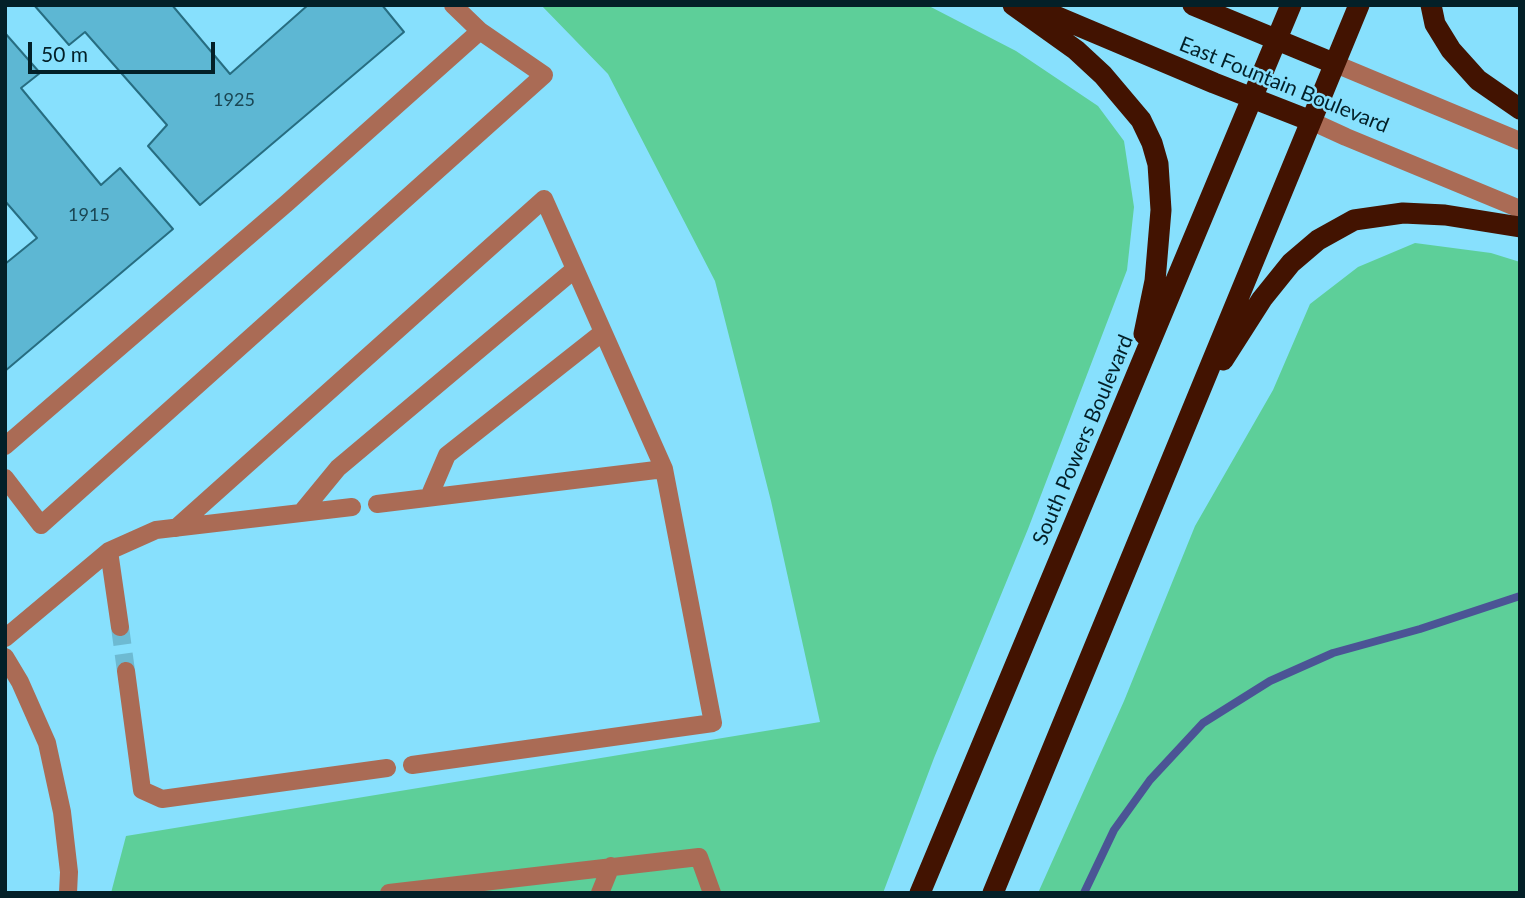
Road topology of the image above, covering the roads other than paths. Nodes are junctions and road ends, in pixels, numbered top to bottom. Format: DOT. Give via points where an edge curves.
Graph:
graph roads {
  1 [pos="453,5"];
  2 [pos="1013,5"];
  3 [pos="1029,5"];
  4 [pos="1193,5"];
  5 [pos="1291,5"];
  6 [pos="1359,5"];
  7 [pos="1431,5"];
  8 [pos="480,31"];
  9 [pos="1277,40"];
  10 [pos="1334,63"];
  11 [pos="1253,99"];
  12 [pos="1520,109"];
  13 [pos="1311,121"];
  14 [pos="1520,141"];
  15 [pos="1520,209"];
  16 [pos="1520,227"];
  17 [pos="575,269"];
  18 [pos="603,332"];
  19 [pos="1132,387"];
  20 [pos="1192,410"];
  21 [pos="5,446"];
  22 [pos="664,469"];
  23 [pos="5,478"];
  24 [pos="429,497"];
  25 [pos="377,503"];
  26 [pos="352,507"];
  27 [pos="300,513"];
  28 [pos="176,528"];
  29 [pos="109,551"];
  30 [pos="120,627"];
  31 [pos="5,638"];
  32 [pos="5,657"];
  33 [pos="125,671"];
  34 [pos="412,765"];
  35 [pos="387,768"];
  36 [pos="611,866"];
  37 [pos="68,893"];
  38 [pos="389,893"];
  39 [pos="600,893"];
  40 [pos="712,893"];
  41 [pos="920,893"];
  42 [pos="993,893"];
  1 -- 8 [label="street"];
  2 -- 19 [label="highway" via="1103,75 1141,120 1152,143 1161,210 1156,281"];
  3 -- 11 [label="highway, East Fountain Boulevard"];
  4 -- 9 [label="highway, East Fountain Boulevard"];
  5 -- 9 [label="highway, South Powers Boulevard"];
  6 -- 10 [label="highway"];
  7 -- 12 [label="highway" via="1435,23 1451,50 1478,80"];
  8 -- 21 [label="street"];
  8 -- 23 [label="street" via="544,75 41,525"];
  9 -- 10 [label="highway, East Fountain Boulevard"];
  9 -- 11 [label="highway, South Powers Boulevard"];
  10 -- 13 [label="highway"];
  10 -- 14 [label="street, East Fountain Boulevard"];
  11 -- 13 [label="highway, East Fountain Boulevard"];
  11 -- 19 [label="highway, South Powers Boulevard"];
  13 -- 15 [label="street, East Fountain Boulevard"];
  13 -- 20 [label="highway"];
  16 -- 20 [label="highway" via="1403,213 1354,220 1318,240 1291,263 1262,299"];
  17 -- 18 [label="street"];
  17 -- 27 [label="street" via="338,468"];
  17 -- 28 [label="street" via="544,199"];
  18 -- 22 [label="street"];
  18 -- 24 [label="street" via="447,455"];
  19 -- 41 [label="highway, South Powers Boulevard"];
  20 -- 42 [label="highway"];
  22 -- 24 [label="street"];
  22 -- 34 [label="street" via="713,723"];
  24 -- 25 [label="street"];
  26 -- 27 [label="street"];
  27 -- 28 [label="street"];
  28 -- 29 [label="street" via="156,530"];
  29 -- 30 [label="street"];
  29 -- 31 [label="street"];
  32 -- 37 [label="street" via="47,743 62,812"];
  33 -- 35 [label="street" via="142,790 162,799"];
  36 -- 38 [label="street"];
  36 -- 39 [label="street"];
  36 -- 40 [label="street" via="698,857"];
}
